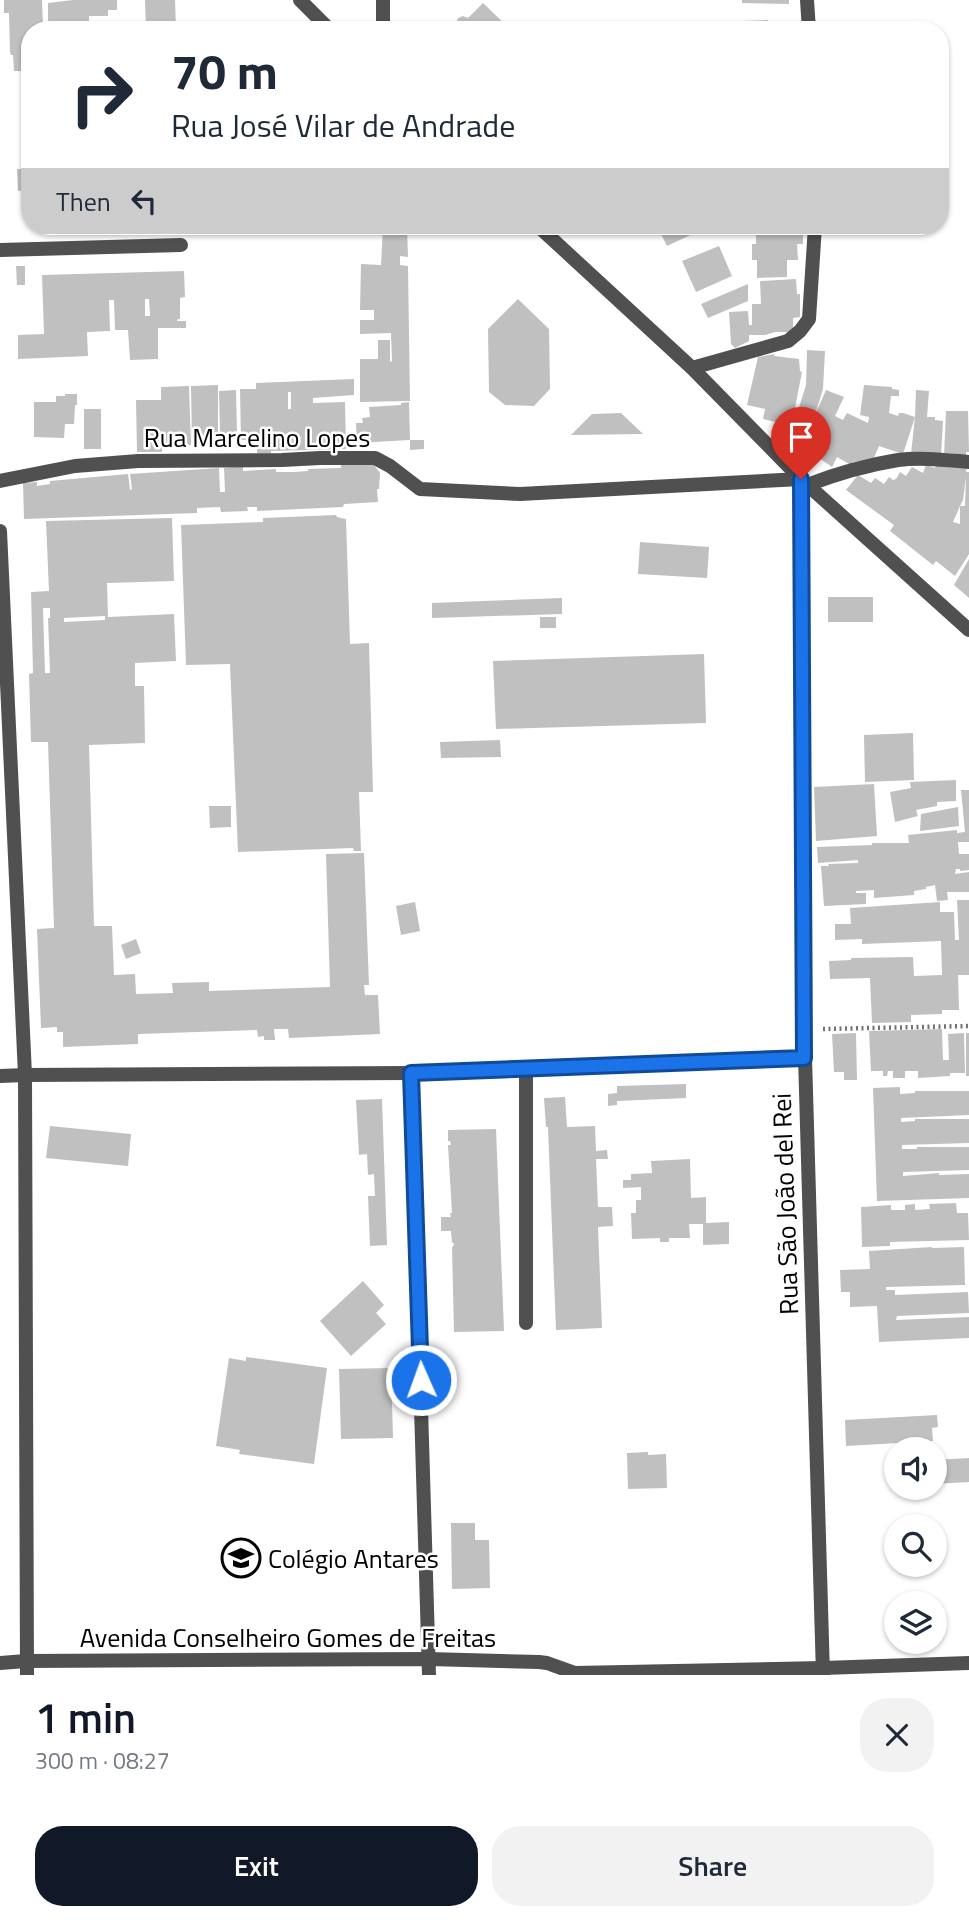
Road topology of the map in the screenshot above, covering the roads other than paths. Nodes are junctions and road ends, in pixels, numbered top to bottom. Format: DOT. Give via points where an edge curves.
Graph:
graph roads {
  1 [pos="300,0"];
  2 [pos="383,0"];
  3 [pos="807,0"];
  4 [pos="322,21"];
  5 [pos="383,21"];
  6 [pos="808,21"];
  7 [pos="548,235"];
  8 [pos="815,235"];
  9 [pos="181,245"];
  10 [pos="0,250"];
  11 [pos="692,368"];
  12 [pos="969,462"];
  13 [pos="0,481"];
  14 [pos="804,482"];
  15 [pos="0,531"];
  16 [pos="969,629"];
  17 [pos="804,1058"];
  18 [pos="526,1068"];
  19 [pos="411,1073"];
  20 [pos="25,1074"];
  21 [pos="0,1076"];
  22 [pos="526,1323"];
  23 [pos="429,1658"];
  24 [pos="969,1662"];
  25 [pos="0,1664"];
  26 [pos="27,1668"];
  27 [pos="823,1671"];
  28 [pos="572,1674"];
  29 [pos="429,1675"];
  1 -- 4 [label="street"];
  2 -- 5 [label="street"];
  3 -- 6 [label="street"];
  7 -- 11 [label="street"];
  8 -- 11 [label="street" via="809,319 800,331 788,341"];
  9 -- 10 [label="street"];
  11 -- 14 [label="street"];
  12 -- 14 [label="street, Rua Marcelino Lopes" via="898,460"];
  13 -- 14 [label="street, Rua Marcelino Lopes" via="113,463 375,458 420,489 508,493"];
  14 -- 16 [label="street"];
  14 -- 17 [label="street, Rua São João del Rei"];
  15 -- 20 [label="street"];
  17 -- 18 [label="street"];
  17 -- 27 [label="street, Rua São João del Rei"];
  18 -- 19 [label="street"];
  18 -- 22 [label="street"];
  19 -- 20 [label="street"];
  19 -- 23 [label="street"];
  20 -- 21 [label="street"];
  20 -- 26 [label="street"];
  23 -- 26 [label="street, Avenida Conselheiro Gomes de Freitas"];
  23 -- 28 [label="street, Avenida Conselheiro Gomes de Freitas" via="539,1662"];
  23 -- 29 [label="street"];
  24 -- 27 [label="street, Avenida Conselheiro Gomes de Freitas"];
  25 -- 26 [label="street, Avenida Conselheiro Gomes de Freitas"];
  27 -- 28 [label="street, Avenida Conselheiro Gomes de Freitas"];
}
